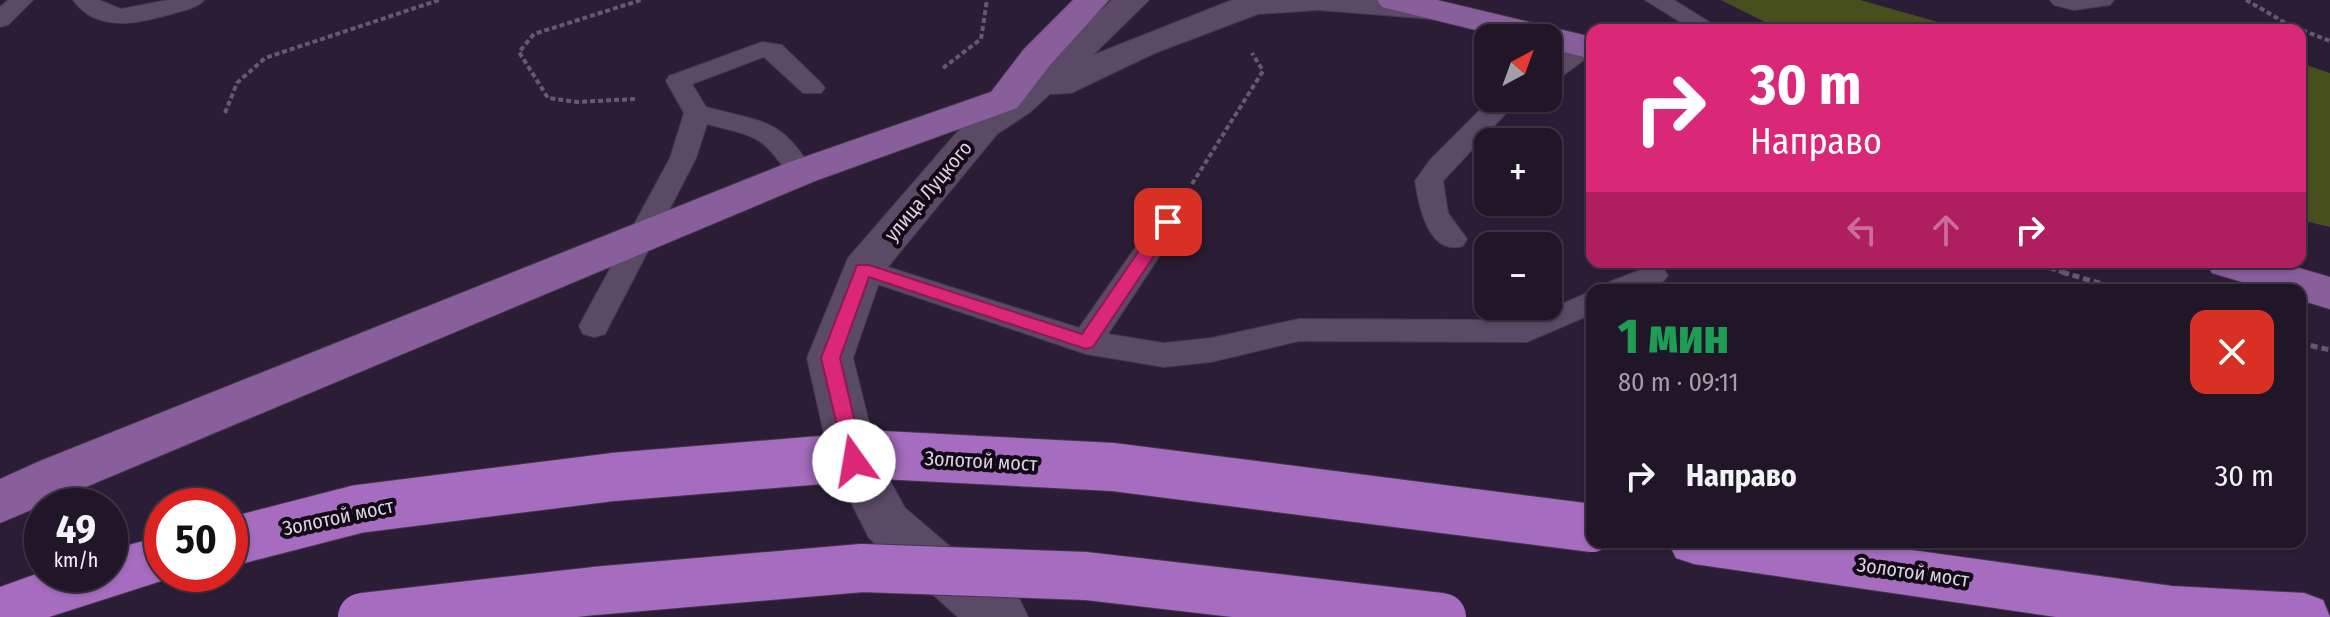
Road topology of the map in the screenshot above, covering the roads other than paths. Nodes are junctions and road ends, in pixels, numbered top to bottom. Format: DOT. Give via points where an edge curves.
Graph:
graph roads {
  1 [pos="21,0"];
  2 [pos="85,0"];
  3 [pos="192,0"];
  4 [pos="1054,0"];
  5 [pos="1092,0"];
  6 [pos="1132,0"];
  7 [pos="1394,0"];
  8 [pos="1657,0"];
  9 [pos="2062,0"];
  10 [pos="2102,0"];
  11 [pos="1433,9"];
  12 [pos="0,20"];
  13 [pos="1699,24"];
  14 [pos="1586,46"];
  15 [pos="1586,50"];
  16 [pos="1037,57"];
  17 [pos="1562,66"];
  18 [pos="812,88"];
  19 [pos="693,105"];
  20 [pos="1001,110"];
  21 [pos="1493,112"];
  22 [pos="801,172"];
  23 [pos="1168,222"];
  24 [pos="1453,239"];
  25 [pos="2247,268"];
  26 [pos="863,269"];
  27 [pos="1653,275"];
  28 [pos="1633,284"];
  29 [pos="2300,284"];
  30 [pos="2306,286"];
  31 [pos="2330,293"];
  32 [pos="1586,305"];
  33 [pos="594,326"];
  34 [pos="1086,342"];
  35 [pos="0,502"];
  36 [pos="1586,527"];
  37 [pos="248,537"];
  38 [pos="1737,548"];
  39 [pos="54,592"];
  40 [pos="0,611"];
  41 [pos="362,617"];
  42 [pos="1001,617"];
  43 [pos="1442,617"];
  44 [pos="2304,617"];
  1 -- 12 [label="lane"];
  2 -- 3 [label="lane" via="93,10 112,16"];
  4 -- 16 [label="main road"];
  5 -- 16 [label="main road"];
  6 -- 20 [label="main road, улица Луцкого"];
  7 -- 11 [label="main road"];
  8 -- 13 [label="lane"];
  9 -- 10 [label="lane"];
  11 -- 14 [label="main road"];
  11 -- 20 [label="main road" via="1319,0 1253,4 1142,45"];
  15 -- 17 [label="lane"];
  16 -- 20 [label="main road"];
  18 -- 19 [label="lane" via="773,50 762,49 678,81"];
  19 -- 22 [label="lane" via="767,132"];
  19 -- 33 [label="lane" via="683,158"];
  20 -- 22 [label="main road"];
  20 -- 26 [label="main road, улица Луцкого"];
  21 -- 24 [label="lane" via="1429,181 1434,215"];
  22 -- 35 [label="main road"];
  23 -- 34 [label="lane"];
  25 -- 29 [label="main road"];
  26 -- 34 [label="lane"];
  26 -- 42 [label="main road, улица Луцкого" via="830,358 854,461 887,523"];
  27 -- 28 [label="lane"];
  30 -- 31 [label="main road"];
  32 -- 34 [label="lane" via="1527,331 1299,330 1164,355"];
  36 -- 37 [label="highway, Золотой мост, bridge" via="1113,467 882,455 613,477 358,509"];
  38 -- 44 [label="highway, Золотой мост" via="2172,610"];
  39 -- 40 [label="highway"];
  41 -- 43 [label="highway, bridge" via="862,568 1086,576"];
}
